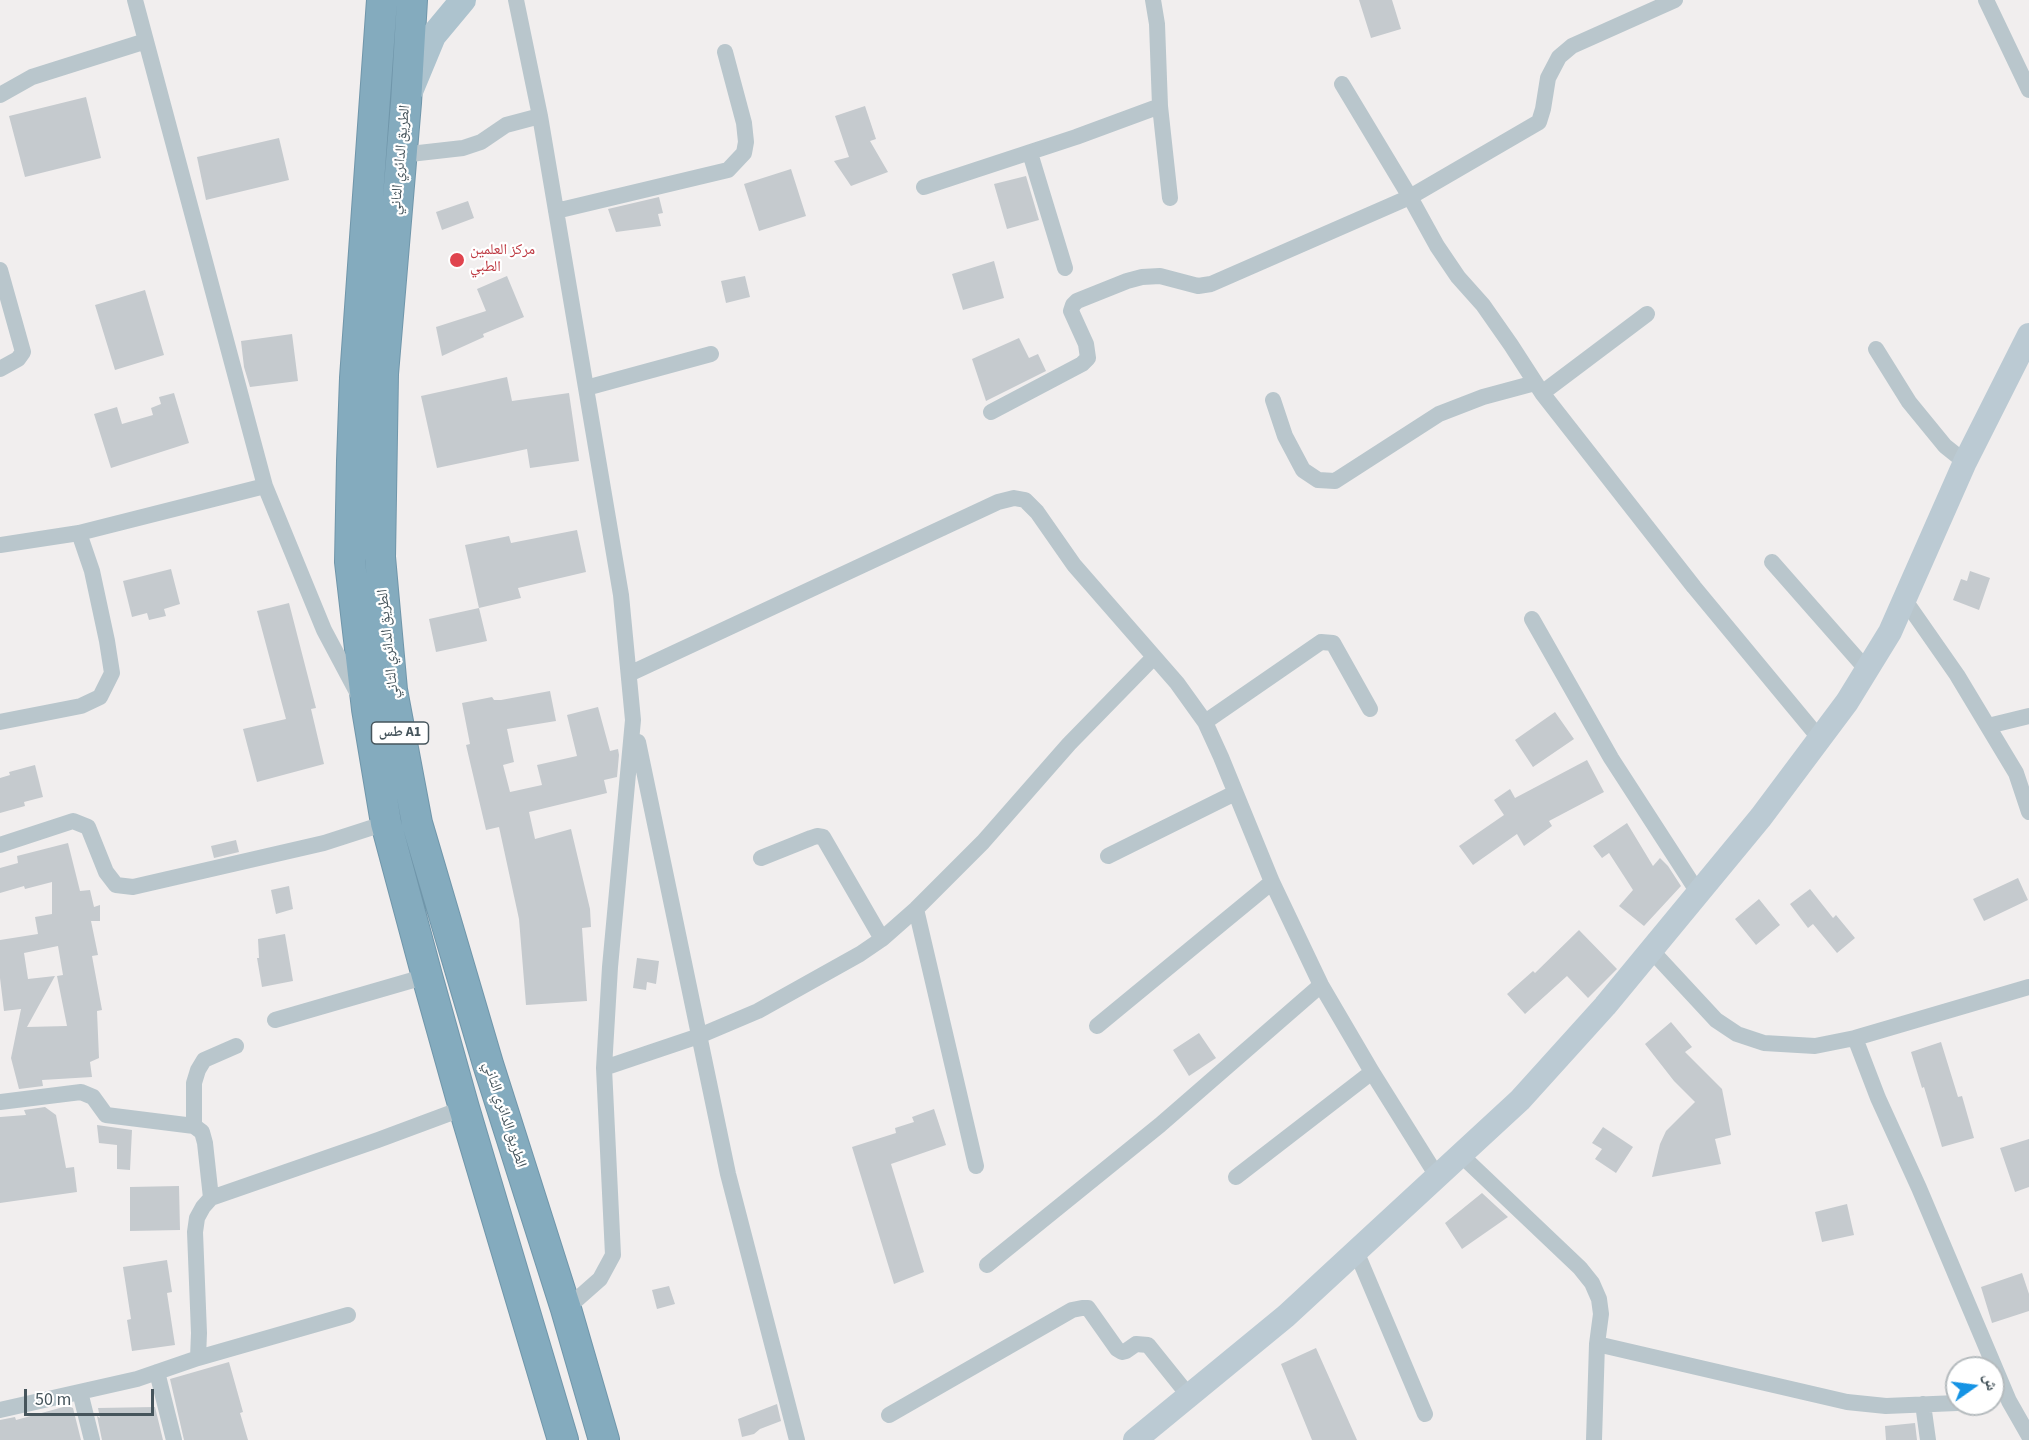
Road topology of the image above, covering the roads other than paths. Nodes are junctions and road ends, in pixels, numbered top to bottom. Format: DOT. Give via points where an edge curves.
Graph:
graph roads {
  1 [pos="135,0"];
  2 [pos="382,0"];
  3 [pos="412,0"];
  4 [pos="463,0"];
  5 [pos="516,0"];
  6 [pos="1152,0"];
  7 [pos="1675,0"];
  8 [pos="1986,0"];
  9 [pos="146,41"];
  10 [pos="725,52"];
  11 [pos="1342,84"];
  12 [pos="2029,90"];
  13 [pos="0,95"];
  14 [pos="406,103"];
  15 [pos="1160,105"];
  16 [pos="540,116"];
  17 [pos="1030,153"];
  18 [pos="402,155"];
  19 [pos="924,187"];
  20 [pos="1410,197"];
  21 [pos="1170,198"];
  22 [pos="556,211"];
  23 [pos="1065,268"];
  24 [pos="0,270"];
  25 [pos="1647,314"];
  26 [pos="2029,335"];
  27 [pos="1876,349"];
  28 [pos="711,354"];
  29 [pos="0,369"];
  30 [pos="586,388"];
  31 [pos="1538,388"];
  32 [pos="1272,400"];
  33 [pos="991,412"];
  34 [pos="1965,462"];
  35 [pos="265,486"];
  36 [pos="80,533"];
  37 [pos="0,545"];
  38 [pos="1772,562"];
  39 [pos="1904,598"];
  40 [pos="1532,619"];
  41 [pos="1153,658"];
  42 [pos="1867,670"];
  43 [pos="629,674"];
  44 [pos="1370,709"];
  45 [pos="366,710"];
  46 [pos="2029,716"];
  47 [pos="633,720"];
  48 [pos="0,722"];
  49 [pos="1205,722"];
  50 [pos="1988,726"];
  51 [pos="1820,739"];
  52 [pos="1235,794"];
  53 [pos="2029,812"];
  54 [pos="386,823"];
  55 [pos="0,845"];
  56 [pos="1108,856"];
  57 [pos="760,858"];
  58 [pos="1272,882"];
  59 [pos="1699,894"];
  60 [pos="916,909"];
  61 [pos="882,939"];
  62 [pos="1651,950"];
  63 [pos="427,976"];
  64 [pos="1321,985"];
  65 [pos="2029,987"];
  66 [pos="275,1020"];
  67 [pos="1097,1026"];
  68 [pos="699,1036"];
  69 [pos="1856,1038"];
  70 [pos="236,1046"];
  71 [pos="604,1068"];
  72 [pos="1372,1072"];
  73 [pos="0,1102"];
  74 [pos="464,1108"];
  75 [pos="194,1126"];
  76 [pos="1461,1155"];
  77 [pos="976,1166"];
  78 [pos="1437,1176"];
  79 [pos="1236,1177"];
  80 [pos="211,1198"];
  81 [pos="1356,1251"];
  82 [pos="987,1265"];
  83 [pos="566,1309"];
  84 [pos="348,1315"];
  85 [pos="1597,1344"];
  86 [pos="1984,1356"];
  87 [pos="198,1358"];
  88 [pos="157,1372"];
  89 [pos="80,1392"];
  90 [pos="1190,1396"];
  91 [pos="1945,1403"];
  92 [pos="1923,1404"];
  93 [pos="2005,1406"];
  94 [pos="0,1410"];
  95 [pos="1425,1413"];
  96 [pos="889,1415"];
  97 [pos="2029,1436"];
  98 [pos="92,1440"];
  99 [pos="174,1440"];
  100 [pos="563,1440"];
  101 [pos="604,1440"];
  102 [pos="797,1440"];
  103 [pos="1135,1440"];
  104 [pos="1594,1440"];
  105 [pos="1928,1440"];
  1 -- 9 [label="street"];
  2 -- 45 [label="highway, الطريق الدائري الثاني / طس A1" via="352,461 350,562"];
  3 -- 14 [label="highway, الطريق الدائري الثاني / طس A1"];
  4 -- 14 [label="main road" via="433,36"];
  5 -- 16 [label="street"];
  6 -- 15 [label="street" via="1157,24"];
  7 -- 20 [label="street" via="1572,46 1559,57 1548,78 1539,122"];
  8 -- 12 [label="street"];
  9 -- 13 [label="street" via="32,77"];
  9 -- 35 [label="street"];
  10 -- 22 [label="street" via="746,142 744,153 728,170"];
  11 -- 20 [label="street"];
  14 -- 18 [label="highway, الطريق الدائري الثاني / طس A1"];
  15 -- 17 [label="street"];
  15 -- 21 [label="street"];
  16 -- 18 [label="street" via="506,125 481,142 463,148"];
  16 -- 22 [label="street"];
  17 -- 19 [label="street"];
  17 -- 23 [label="street"];
  18 -- 83 [label="highway, الطريق الدائري الثاني / طس A1" via="380,456 380,557 392,690 417,822"];
  20 -- 31 [label="street" via="1437,246 1483,305"];
  20 -- 33 [label="street" via="1211,284 1198,286 1160,276 1142,277 1077,301 1071,312 1088,358"];
  22 -- 30 [label="street"];
  24 -- 29 [label="street" via="23,351 18,359"];
  25 -- 31 [label="street"];
  26 -- 34 [label="street"];
  27 -- 34 [label="street" via="1909,402 1945,446"];
  28 -- 30 [label="street"];
  30 -- 43 [label="street" via="621,595"];
  31 -- 32 [label="street" via="1483,397 1439,414 1335,481 1318,480 1304,470 1285,436"];
  31 -- 51 [label="street" via="1694,587"];
  34 -- 39 [label="street"];
  35 -- 36 [label="street"];
  35 -- 45 [label="street" via="324,630"];
  36 -- 37 [label="street"];
  36 -- 48 [label="street" via="92,571 112,673 100,697 81,706"];
  38 -- 42 [label="street"];
  39 -- 42 [label="street" via="1890,632"];
  39 -- 50 [label="street"];
  40 -- 59 [label="street" via="1611,758"];
  41 -- 43 [label="street" via="1074,565 1037,512 1024,500 1014,498 998,502"];
  41 -- 49 [label="street"];
  41 -- 60 [label="street"];
  42 -- 51 [label="street"];
  43 -- 47 [label="street"];
  44 -- 49 [label="street" via="1333,643 1322,642"];
  45 -- 54 [label="highway, الطريق الدائري الثاني / طس A1"];
  46 -- 50 [label="street"];
  47 -- 68 [label="street"];
  47 -- 71 [label="street"];
  49 -- 52 [label="street"];
  50 -- 53 [label="street" via="2016,773"];
  51 -- 59 [label="street"];
  52 -- 56 [label="street"];
  52 -- 58 [label="street"];
  54 -- 55 [label="street" via="324,843 133,887 116,885 106,872 88,827 73,820"];
  54 -- 63 [label="highway, الطريق الدائري الثاني / طس A1"];
  57 -- 61 [label="street" via="823,837"];
  58 -- 64 [label="street"];
  58 -- 67 [label="street"];
  59 -- 62 [label="street"];
  60 -- 61 [label="street"];
  60 -- 77 [label="street"];
  61 -- 68 [label="street" via="758,1011"];
  62 -- 69 [label="street" via="1716,1020 1737,1034 1764,1043 1815,1046"];
  62 -- 76 [label="street" via="1520,1100"];
  63 -- 66 [label="street"];
  63 -- 74 [label="highway, الطريق الدائري الثاني / طس A1"];
  64 -- 72 [label="street"];
  64 -- 82 [label="street" via="1160,1125"];
  65 -- 69 [label="street"];
  68 -- 71 [label="street"];
  68 -- 102 [label="street" via="728,1174"];
  69 -- 86 [label="street"];
  70 -- 75 [label="street" via="204,1060 198,1070 194,1083"];
  71 -- 83 [label="street" via="613,1255 600,1279"];
  72 -- 78 [label="street"];
  72 -- 79 [label="street"];
  73 -- 75 [label="street" via="81,1092 93,1097 106,1115"];
  74 -- 80 [label="street"];
  74 -- 100 [label="highway, الطريق الدائري الثاني / طس A1"];
  75 -- 80 [label="street" via="202,1132 205,1143"];
  76 -- 78 [label="street"];
  76 -- 85 [label="street" via="1592,1283 1601,1314"];
  78 -- 81 [label="street"];
  80 -- 87 [label="street" via="197,1218 195,1232"];
  81 -- 90 [label="street"];
  81 -- 95 [label="street"];
  83 -- 101 [label="highway, الطريق الدائري الثاني / طس A1"];
  84 -- 87 [label="street"];
  85 -- 92 [label="street" via="1847,1402"];
  85 -- 104 [label="street"];
  87 -- 88 [label="street"];
  88 -- 89 [label="street"];
  88 -- 99 [label="street"];
  89 -- 94 [label="street"];
  89 -- 98 [label="street"];
  90 -- 96 [label="street" via="1148,1345 1136,1344 1122,1352 1088,1308 1082,1308 1072,1310"];
  90 -- 103 [label="street"];
  91 -- 92 [label="street"];
  92 -- 105 [label="street"];
  93 -- 97 [label="street"];
}
